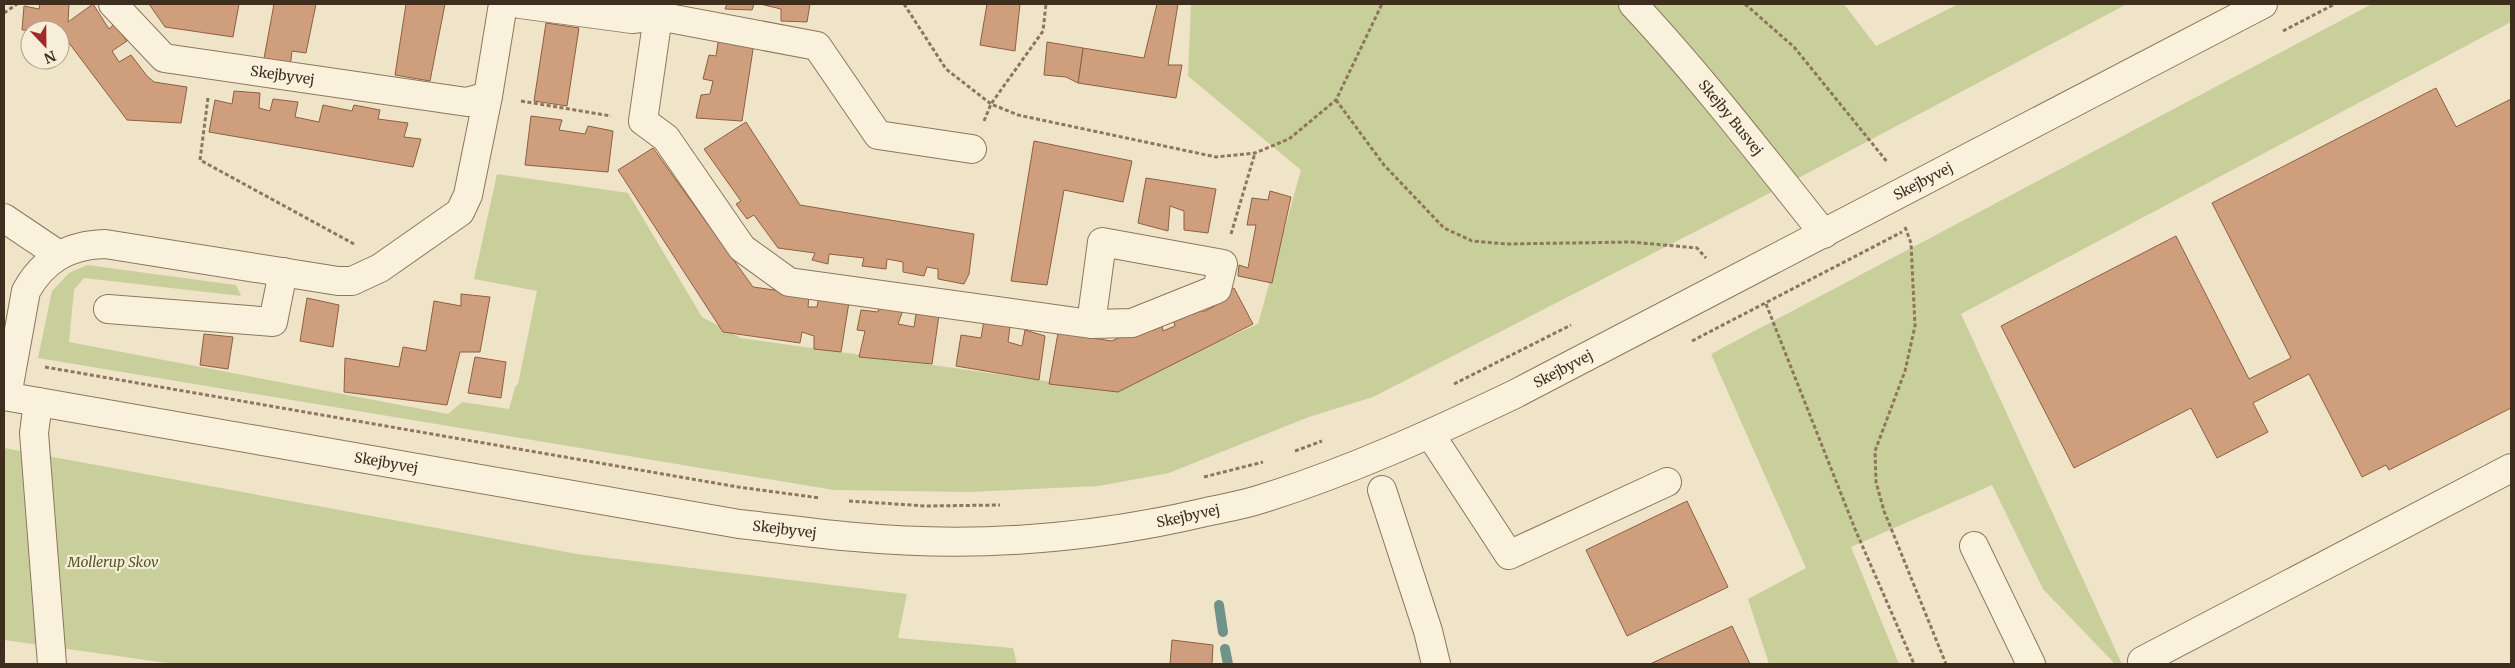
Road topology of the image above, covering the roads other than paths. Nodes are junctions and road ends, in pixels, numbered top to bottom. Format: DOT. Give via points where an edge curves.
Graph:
graph roads {
  1 [pos="113,4"];
  2 [pos="503,4"];
  3 [pos="520,4"];
  4 [pos="1633,4"];
  5 [pos="2263,4"];
  6 [pos="658,16"];
  7 [pos="488,96"];
  8 [pos="972,149"];
  9 [pos="4,218"];
  10 [pos="1824,234"];
  11 [pos="58,255"];
  12 [pos="283,272"];
  13 [pos="108,310"];
  14 [pos="1091,324"];
  15 [pos="5,396"];
  16 [pos="38,402"];
  17 [pos="1430,434"];
  18 [pos="2511,468"];
  19 [pos="1667,482"];
  20 [pos="1382,490"];
  21 [pos="1974,546"];
  22 [pos="2142,661"];
  23 [pos="52,664"];
  24 [pos="1436,664"];
  25 [pos="2031,664"];
  1 -- 7 [label="street, Skejbyvej" via="164,58 467,102"];
  2 -- 7 [label="street, Skejbyvej"];
  3 -- 6 [label="street" via="632,19"];
  4 -- 10 [label="street, Skejby Busvej" via="1760,152"];
  5 -- 10 [label="street, Skejbyvej"];
  6 -- 8 [label="street" via="817,46 878,135"];
  6 -- 14 [label="street" via="643,121 666,138 742,248 789,282"];
  7 -- 12 [label="street, Skejbyvej" via="468,195 460,212 380,268 352,281"];
  9 -- 11 [label="street"];
  10 -- 17 [label="street, Skejbyvej" via="1560,372"];
  11 -- 12 [label="street, Skejbyvej" via="87,245 105,244"];
  11 -- 15 [label="street, Skejbyvej" via="40,271 26,291"];
  12 -- 13 [label="street" via="273,322"];
  14 -- 14 [label="street" via="1132,324 1217,289 1223,264 1102,242"];
  15 -- 16 [label="street, Skejbyvej"];
  16 -- 17 [label="street, Skejbyvej" via="739,524 856,538 950,541 1054,538 1156,524 1260,500"];
  16 -- 23 [label="street" via="34,434"];
  17 -- 19 [label="street" via="1509,555"];
  18 -- 22 [label="street"];
  20 -- 24 [label="street"];
  21 -- 25 [label="street"];
}
